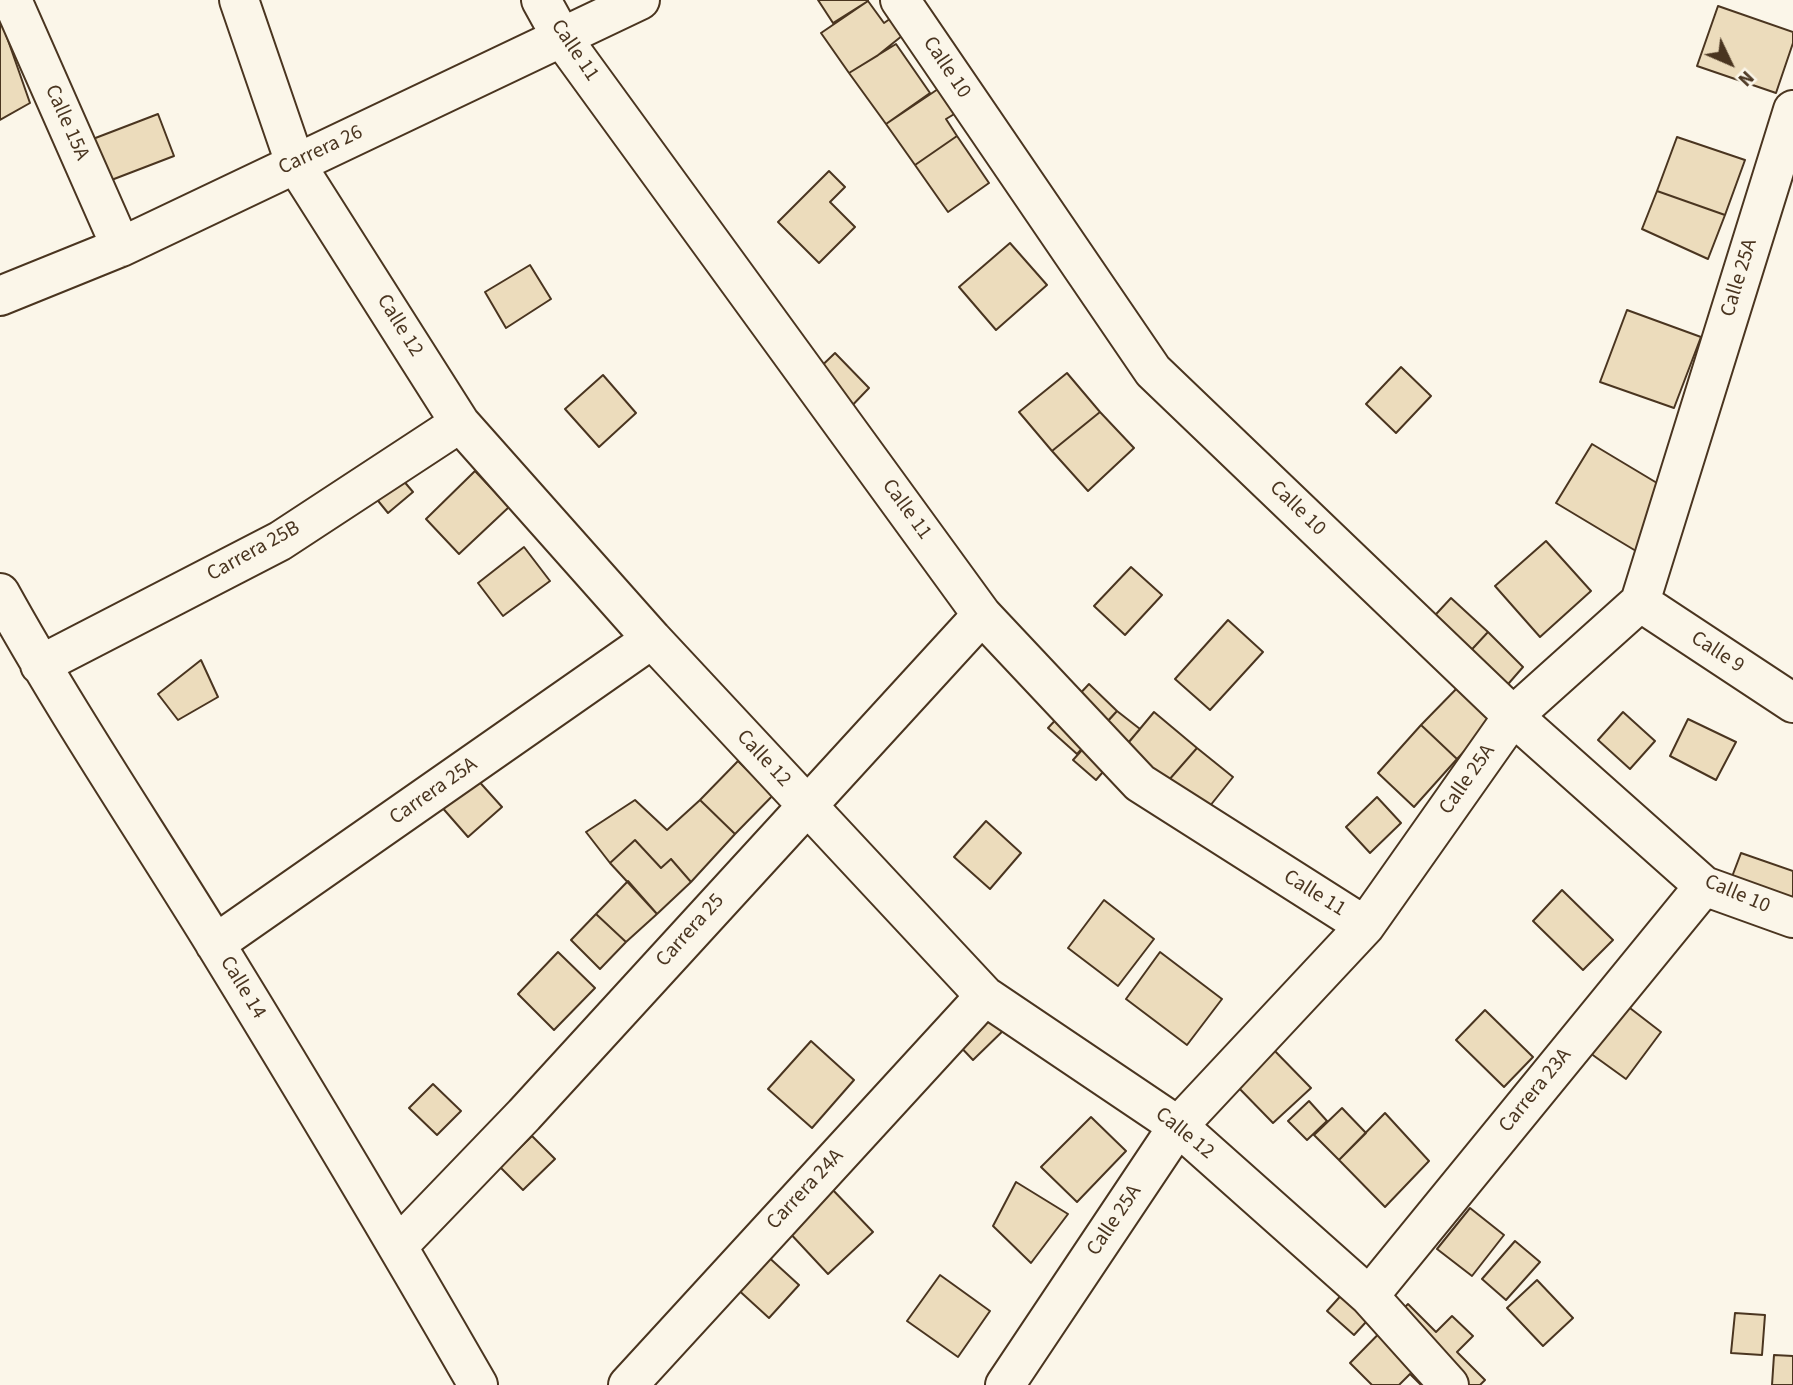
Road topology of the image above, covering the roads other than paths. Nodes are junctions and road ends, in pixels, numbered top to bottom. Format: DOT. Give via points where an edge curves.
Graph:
graph roads {
  1 [pos="12,0"];
  2 [pos="239,0"];
  3 [pos="541,0"];
  4 [pos="640,0"];
  5 [pos="900,0"];
  6 [pos="562,38"];
  7 [pos="1793,110"];
  8 [pos="295,163"];
  9 [pos="121,247"];
  10 [pos="0,296"];
  11 [pos="460,422"];
  12 [pos="0,593"];
  13 [pos="1640,602"];
  14 [pos="982,615"];
  15 [pos="652,639"];
  16 [pos="40,665"];
  17 [pos="1793,703"];
  18 [pos="1513,716"];
  19 [pos="806,805"];
  20 [pos="1704,886"];
  21 [pos="1793,918"];
  22 [pos="1365,926"];
  23 [pos="215,944"];
  24 [pos="985,996"];
  25 [pos="1178,1126"];
  26 [pos="398,1246"];
  27 [pos="1368,1296"];
  28 [pos="478,1385"];
  29 [pos="628,1385"];
  30 [pos="1005,1385"];
  31 [pos="1449,1385"];
  1 -- 9 [label="street, Calle 15A"];
  2 -- 8 [label="street, Calle 12"];
  3 -- 6 [label="street, Calle 11"];
  4 -- 6 [label="street, Carrera 26"];
  5 -- 18 [label="street, Calle 10" via="1153,371"];
  6 -- 8 [label="street, Carrera 26"];
  6 -- 14 [label="street, Calle 11"];
  7 -- 13 [label="street, Calle 25A"];
  8 -- 9 [label="street, Carrera 26"];
  8 -- 11 [label="street, Calle 12"];
  9 -- 10 [label="street, Carrera 26"];
  11 -- 15 [label="street, Calle 12"];
  11 -- 16 [label="street, Carrera 25B" via="280,541"];
  12 -- 16 [label="street, Calle 14"];
  13 -- 17 [label="street, Calle 9"];
  13 -- 18 [label="street, Calle 25A"];
  14 -- 19 [label="street, Carrera 25"];
  14 -- 22 [label="street, Calle 11" via="1140,783"];
  15 -- 19 [label="street, Calle 12"];
  15 -- 23 [label="street, Carrera 25A"];
  16 -- 23 [label="street, Calle 14"];
  18 -- 20 [label="street, Calle 10"];
  18 -- 22 [label="street, Calle 25A"];
  19 -- 24 [label="street, Calle 12"];
  19 -- 26 [label="street, Carrera 25" via="524,1115"];
  20 -- 21 [label="street, Calle 10"];
  20 -- 27 [label="street, Carrera 23A"];
  22 -- 25 [label="street, Calle 25A"];
  23 -- 26 [label="street, Calle 14"];
  24 -- 25 [label="street, Calle 12"];
  24 -- 29 [label="street, Carrera 24A"];
  25 -- 27 [label="street, Calle 12"];
  25 -- 30 [label="street, Calle 25A"];
  26 -- 28 [label="street, Calle 14"];
  27 -- 31 [label="street, Calle 12"];
}
